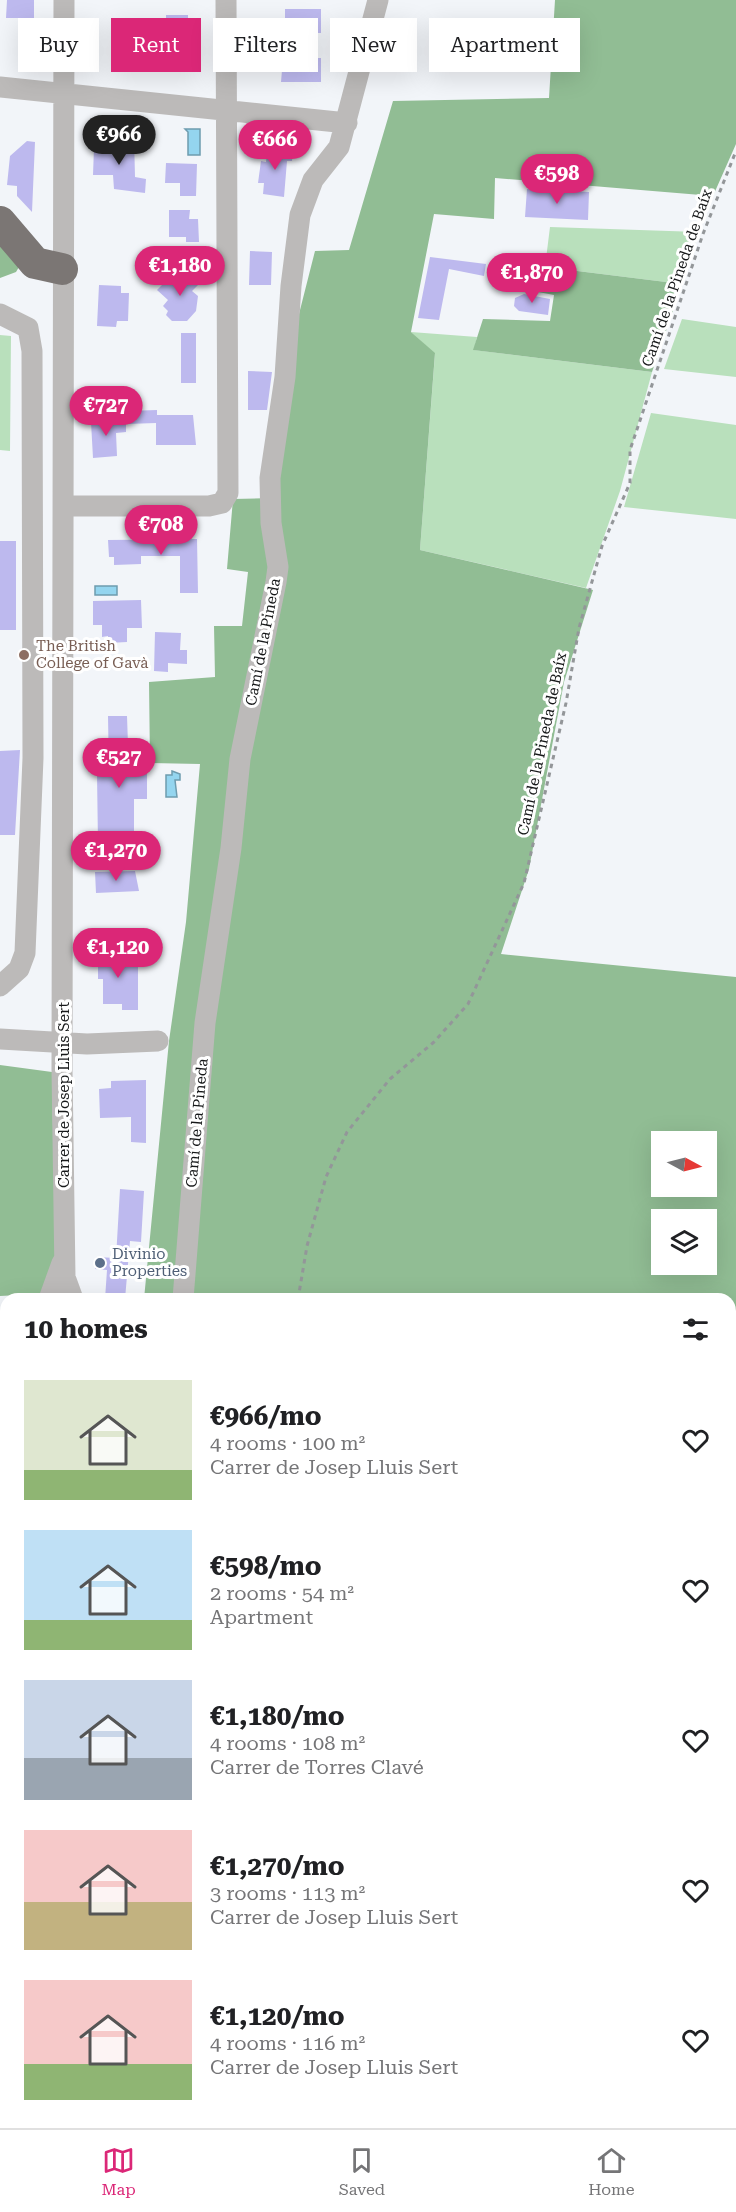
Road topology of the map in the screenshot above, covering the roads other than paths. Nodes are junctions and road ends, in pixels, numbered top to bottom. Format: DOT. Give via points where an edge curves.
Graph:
graph roads {
  1 [pos="64,0"];
  2 [pos="225,0"];
  3 [pos="378,0"];
  4 [pos="0,87"];
  5 [pos="63,94"];
  6 [pos="227,111"];
  7 [pos="346,123"];
  8 [pos="0,222"];
  9 [pos="63,269"];
  10 [pos="0,314"];
  11 [pos="63,506"];
  12 [pos="0,986"];
  13 [pos="0,1040"];
  14 [pos="158,1041"];
  15 [pos="63,1042"];
  16 [pos="64,1253"];
  17 [pos="51,1293"];
  18 [pos="70,1293"];
  19 [pos="184,1293"];
  1 -- 5 [label="street, Carrer de Josep Lluis Sert"];
  2 -- 6 [label="street"];
  3 -- 7 [label="street, Camí de la Pineda"];
  4 -- 5 [label="street"];
  5 -- 6 [label="street"];
  5 -- 9 [label="street, Carrer de Josep Lluis Sert"];
  6 -- 7 [label="street"];
  6 -- 11 [label="street" via="228,493 222,502 209,506"];
  7 -- 19 [label="street, Camí de la Pineda" via="339,147 313,180 295,240 285,377 270,478 278,567 244,733 207,1011"];
  8 -- 9 [label="highway" via="35,263"];
  9 -- 11 [label="street, Carrer de Josep Lluis Sert"];
  10 -- 12 [label="street" via="28,328 32,351 33,758 25,953 19,969"];
  11 -- 15 [label="street, Carrer de Josep Lluis Sert"];
  13 -- 15 [label="street"];
  14 -- 15 [label="street"];
  15 -- 16 [label="street, Carrer de Josep Lluis Sert"];
  16 -- 17 [label="street, Carrer de Josep Lluis Sert"];
  16 -- 18 [label="street, Carrer de Josep Lluis Sert"];
}
